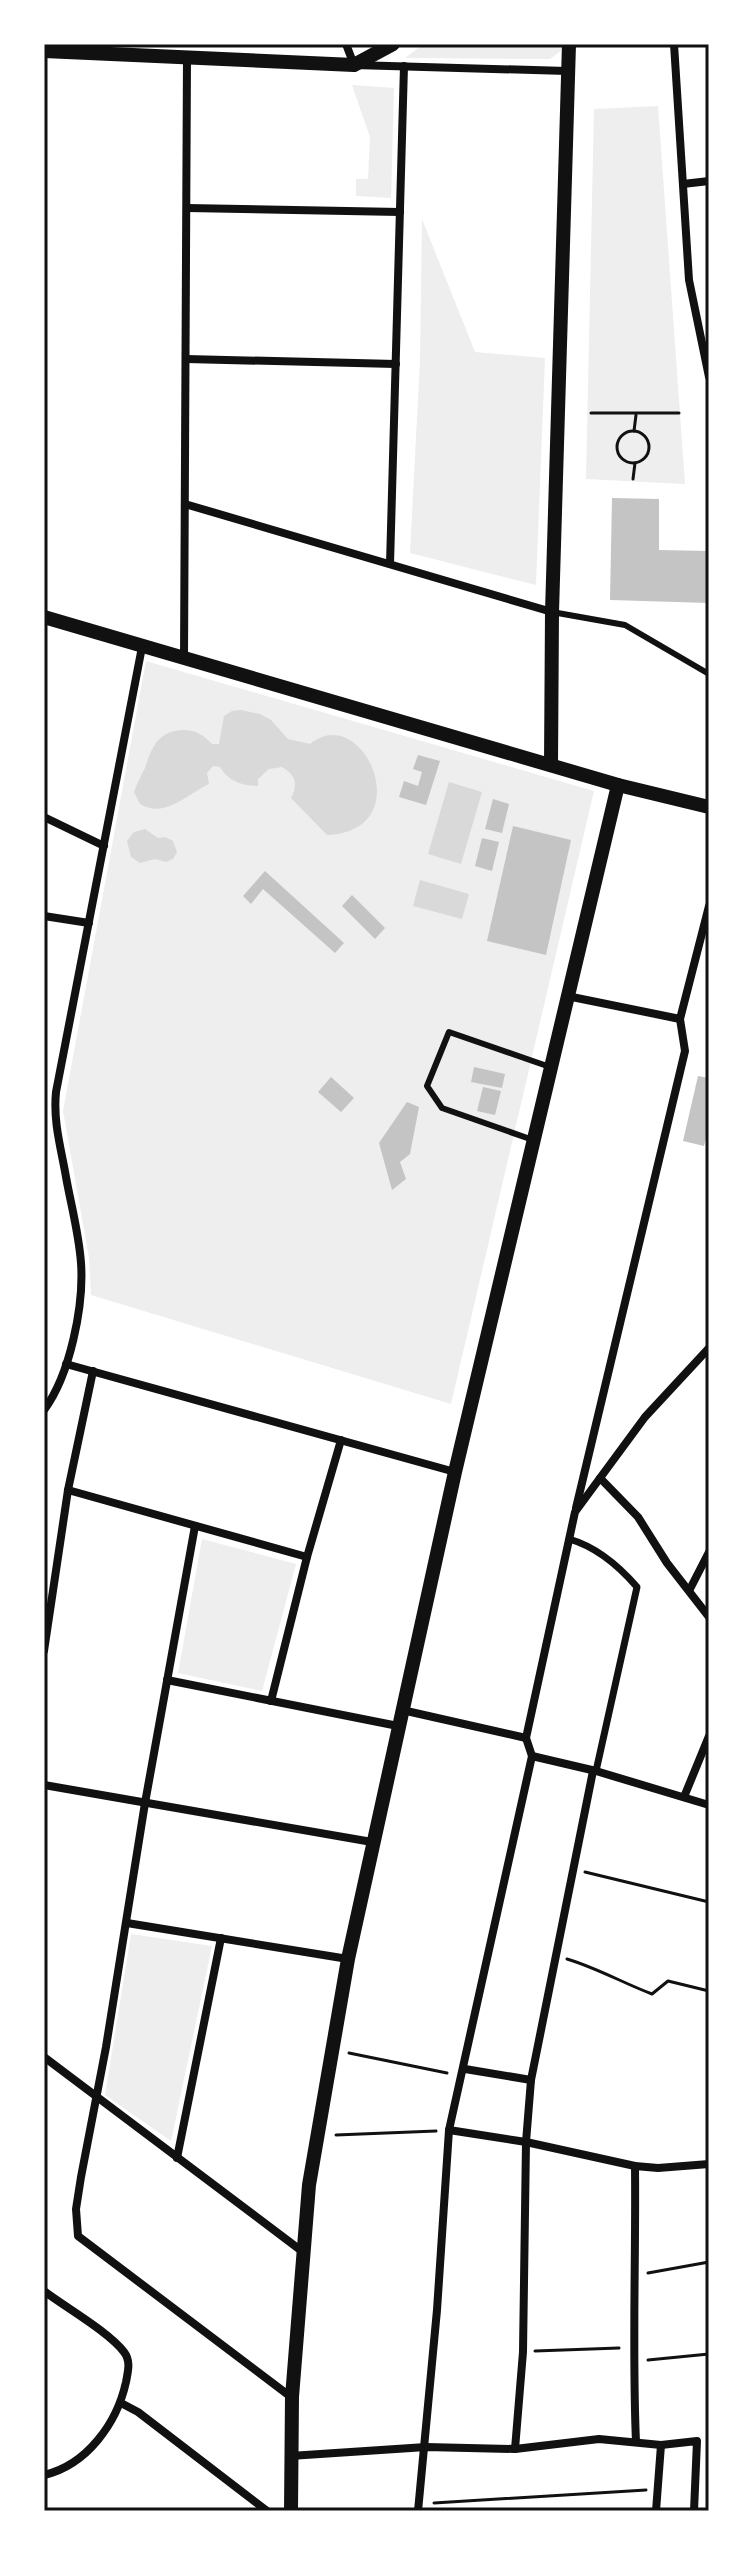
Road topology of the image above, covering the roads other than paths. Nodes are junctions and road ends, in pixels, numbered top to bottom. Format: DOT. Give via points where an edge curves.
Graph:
graph roads {
  1 [pos="346,44"];
  2 [pos="393,44"];
  3 [pos="569,44"];
  4 [pos="674,44"];
  5 [pos="44,51"];
  6 [pos="187,57"];
  7 [pos="354,65"];
  8 [pos="404,66"];
  9 [pos="567,71"];
  10 [pos="709,181"];
  11 [pos="683,184"];
  12 [pos="187,208"];
  13 [pos="400,212"];
  14 [pos="186,359"];
  15 [pos="396,364"];
  16 [pos="709,377"];
  17 [pos="185,504"];
  18 [pos="390,564"];
  19 [pos="552,612"];
  20 [pos="44,617"];
  21 [pos="142,647"];
  22 [pos="184,660"];
  23 [pos="709,674"];
  24 [pos="551,765"];
  25 [pos="618,785"];
  26 [pos="709,807"];
  27 [pos="44,817"];
  28 [pos="104,846"];
  29 [pos="709,906"];
  30 [pos="44,916"];
  31 [pos="89,923"];
  32 [pos="567,996"];
  33 [pos="680,1019"];
  34 [pos="550,1067"];
  35 [pos="533,1140"];
  36 [pos="709,1348"];
  37 [pos="66,1364"];
  38 [pos="93,1371"];
  39 [pos="45,1409"];
  40 [pos="341,1440"];
  41 [pos="455,1472"];
  42 [pos="600,1478"];
  43 [pos="68,1490"];
  44 [pos="575,1512"];
  45 [pos="195,1526"];
  46 [pos="569,1539"];
  47 [pos="709,1552"];
  48 [pos="307,1557"];
  49 [pos="690,1589"];
  50 [pos="709,1617"];
  51 [pos="44,1651"];
  52 [pos="167,1680"];
  53 [pos="271,1701"];
  54 [pos="402,1710"];
  55 [pos="398,1726"];
  56 [pos="709,1736"];
  57 [pos="526,1738"];
  58 [pos="532,1756"];
  59 [pos="594,1771"];
  60 [pos="44,1785"];
  61 [pos="684,1797"];
  62 [pos="145,1803"];
  63 [pos="709,1805"];
  64 [pos="372,1842"];
  65 [pos="127,1923"];
  66 [pos="221,1938"];
  67 [pos="348,1959"];
  68 [pos="44,2057"];
  69 [pos="464,2072"];
  70 [pos="531,2080"];
  71 [pos="96,2098"];
  72 [pos="449,2130"];
  73 [pos="526,2142"];
  74 [pos="177,2158"];
  75 [pos="709,2164"];
  76 [pos="635,2166"];
  77 [pos="303,2252"];
  78 [pos="44,2291"];
  79 [pos="292,2397"];
  80 [pos="121,2403"];
  81 [pos="636,2442"];
  82 [pos="661,2445"];
  83 [pos="426,2447"];
  84 [pos="515,2449"];
  85 [pos="290,2456"];
  86 [pos="47,2473"];
  87 [pos="418,2508"];
  88 [pos="267,2511"];
  89 [pos="291,2511"];
  90 [pos="656,2511"];
  91 [pos="694,2511"];
  1 -- 7 [label="street"];
  2 -- 7 [label="street"];
  3 -- 9 [label="street"];
  4 -- 11 [label="street"];
  5 -- 6 [label="street"];
  6 -- 7 [label="street"];
  6 -- 12 [label="street"];
  7 -- 8 [label="street"];
  8 -- 9 [label="street"];
  8 -- 13 [label="street"];
  9 -- 19 [label="street"];
  10 -- 11 [label="street"];
  11 -- 16 [label="street" via="689,280"];
  12 -- 13 [label="street"];
  12 -- 14 [label="street"];
  13 -- 15 [label="street"];
  14 -- 15 [label="street"];
  14 -- 17 [label="street"];
  15 -- 18 [label="street"];
  17 -- 18 [label="street"];
  17 -- 22 [label="street"];
  18 -- 19 [label="street"];
  19 -- 23 [label="lane" via="625,625"];
  19 -- 24 [label="street"];
  20 -- 21 [label="street"];
  21 -- 22 [label="street"];
  21 -- 28 [label="street"];
  22 -- 24 [label="street"];
  24 -- 25 [label="street"];
  25 -- 26 [label="street"];
  25 -- 32 [label="street"];
  27 -- 28 [label="street"];
  28 -- 31 [label="street"];
  29 -- 33 [label="street"];
  30 -- 31 [label="street"];
  31 -- 37 [label="street" via="54,1115 81,1261"];
  32 -- 33 [label="street"];
  32 -- 34 [label="street"];
  33 -- 44 [label="street" via="685,1051"];
  34 -- 35 [label="street"];
  34 -- 35 [label="lane" via="449,1032 427,1086 442,1108"];
  35 -- 41 [label="street"];
  36 -- 42 [label="street" via="645,1417"];
  37 -- 38 [label="street"];
  37 -- 39 [label="street"];
  38 -- 40 [label="street"];
  38 -- 43 [label="street"];
  40 -- 41 [label="street"];
  40 -- 48 [label="street"];
  41 -- 54 [label="street"];
  42 -- 44 [label="street"];
  42 -- 49 [label="street" via="638,1517"];
  43 -- 45 [label="street"];
  43 -- 51 [label="street"];
  44 -- 46 [label="street"];
  45 -- 48 [label="street"];
  45 -- 52 [label="street"];
  46 -- 57 [label="street"];
  46 -- 59 [label="street" via="585,1543 618,1566 637,1587"];
  47 -- 49 [label="street"];
  48 -- 53 [label="street"];
  49 -- 50 [label="street"];
  52 -- 53 [label="street"];
  52 -- 62 [label="street"];
  53 -- 55 [label="street"];
  54 -- 55 [label="street"];
  54 -- 57 [label="street"];
  55 -- 64 [label="street"];
  56 -- 61 [label="street"];
  57 -- 58 [label="street"];
  58 -- 59 [label="street"];
  58 -- 69 [label="street"];
  59 -- 61 [label="street"];
  59 -- 70 [label="street"];
  60 -- 62 [label="street"];
  61 -- 63 [label="street"];
  62 -- 64 [label="street"];
  62 -- 65 [label="street"];
  64 -- 67 [label="street"];
  65 -- 66 [label="street"];
  65 -- 71 [label="street"];
  66 -- 67 [label="street"];
  66 -- 74 [label="street"];
  67 -- 77 [label="street" via="316,2135"];
  68 -- 71 [label="street"];
  69 -- 70 [label="street"];
  69 -- 72 [label="street"];
  70 -- 73 [label="street"];
  71 -- 74 [label="street"];
  71 -- 79 [label="street" via="76,2209 78,2236"];
  72 -- 73 [label="street"];
  72 -- 83 [label="street"];
  73 -- 76 [label="street"];
  73 -- 84 [label="street" via="523,2352"];
  74 -- 77 [label="street"];
  75 -- 76 [label="street"];
  76 -- 81 [label="street"];
  77 -- 79 [label="street"];
  78 -- 80 [label="street" via="124,2352 129,2363"];
  79 -- 85 [label="street"];
  80 -- 86 [label="street" via="82,2456"];
  80 -- 88 [label="street"];
  81 -- 82 [label="street"];
  81 -- 84 [label="street" via="599,2439"];
  82 -- 90 [label="street"];
  82 -- 91 [label="street" via="697,2441"];
  83 -- 84 [label="street"];
  83 -- 85 [label="street"];
  83 -- 87 [label="street"];
  85 -- 89 [label="street"];
}
